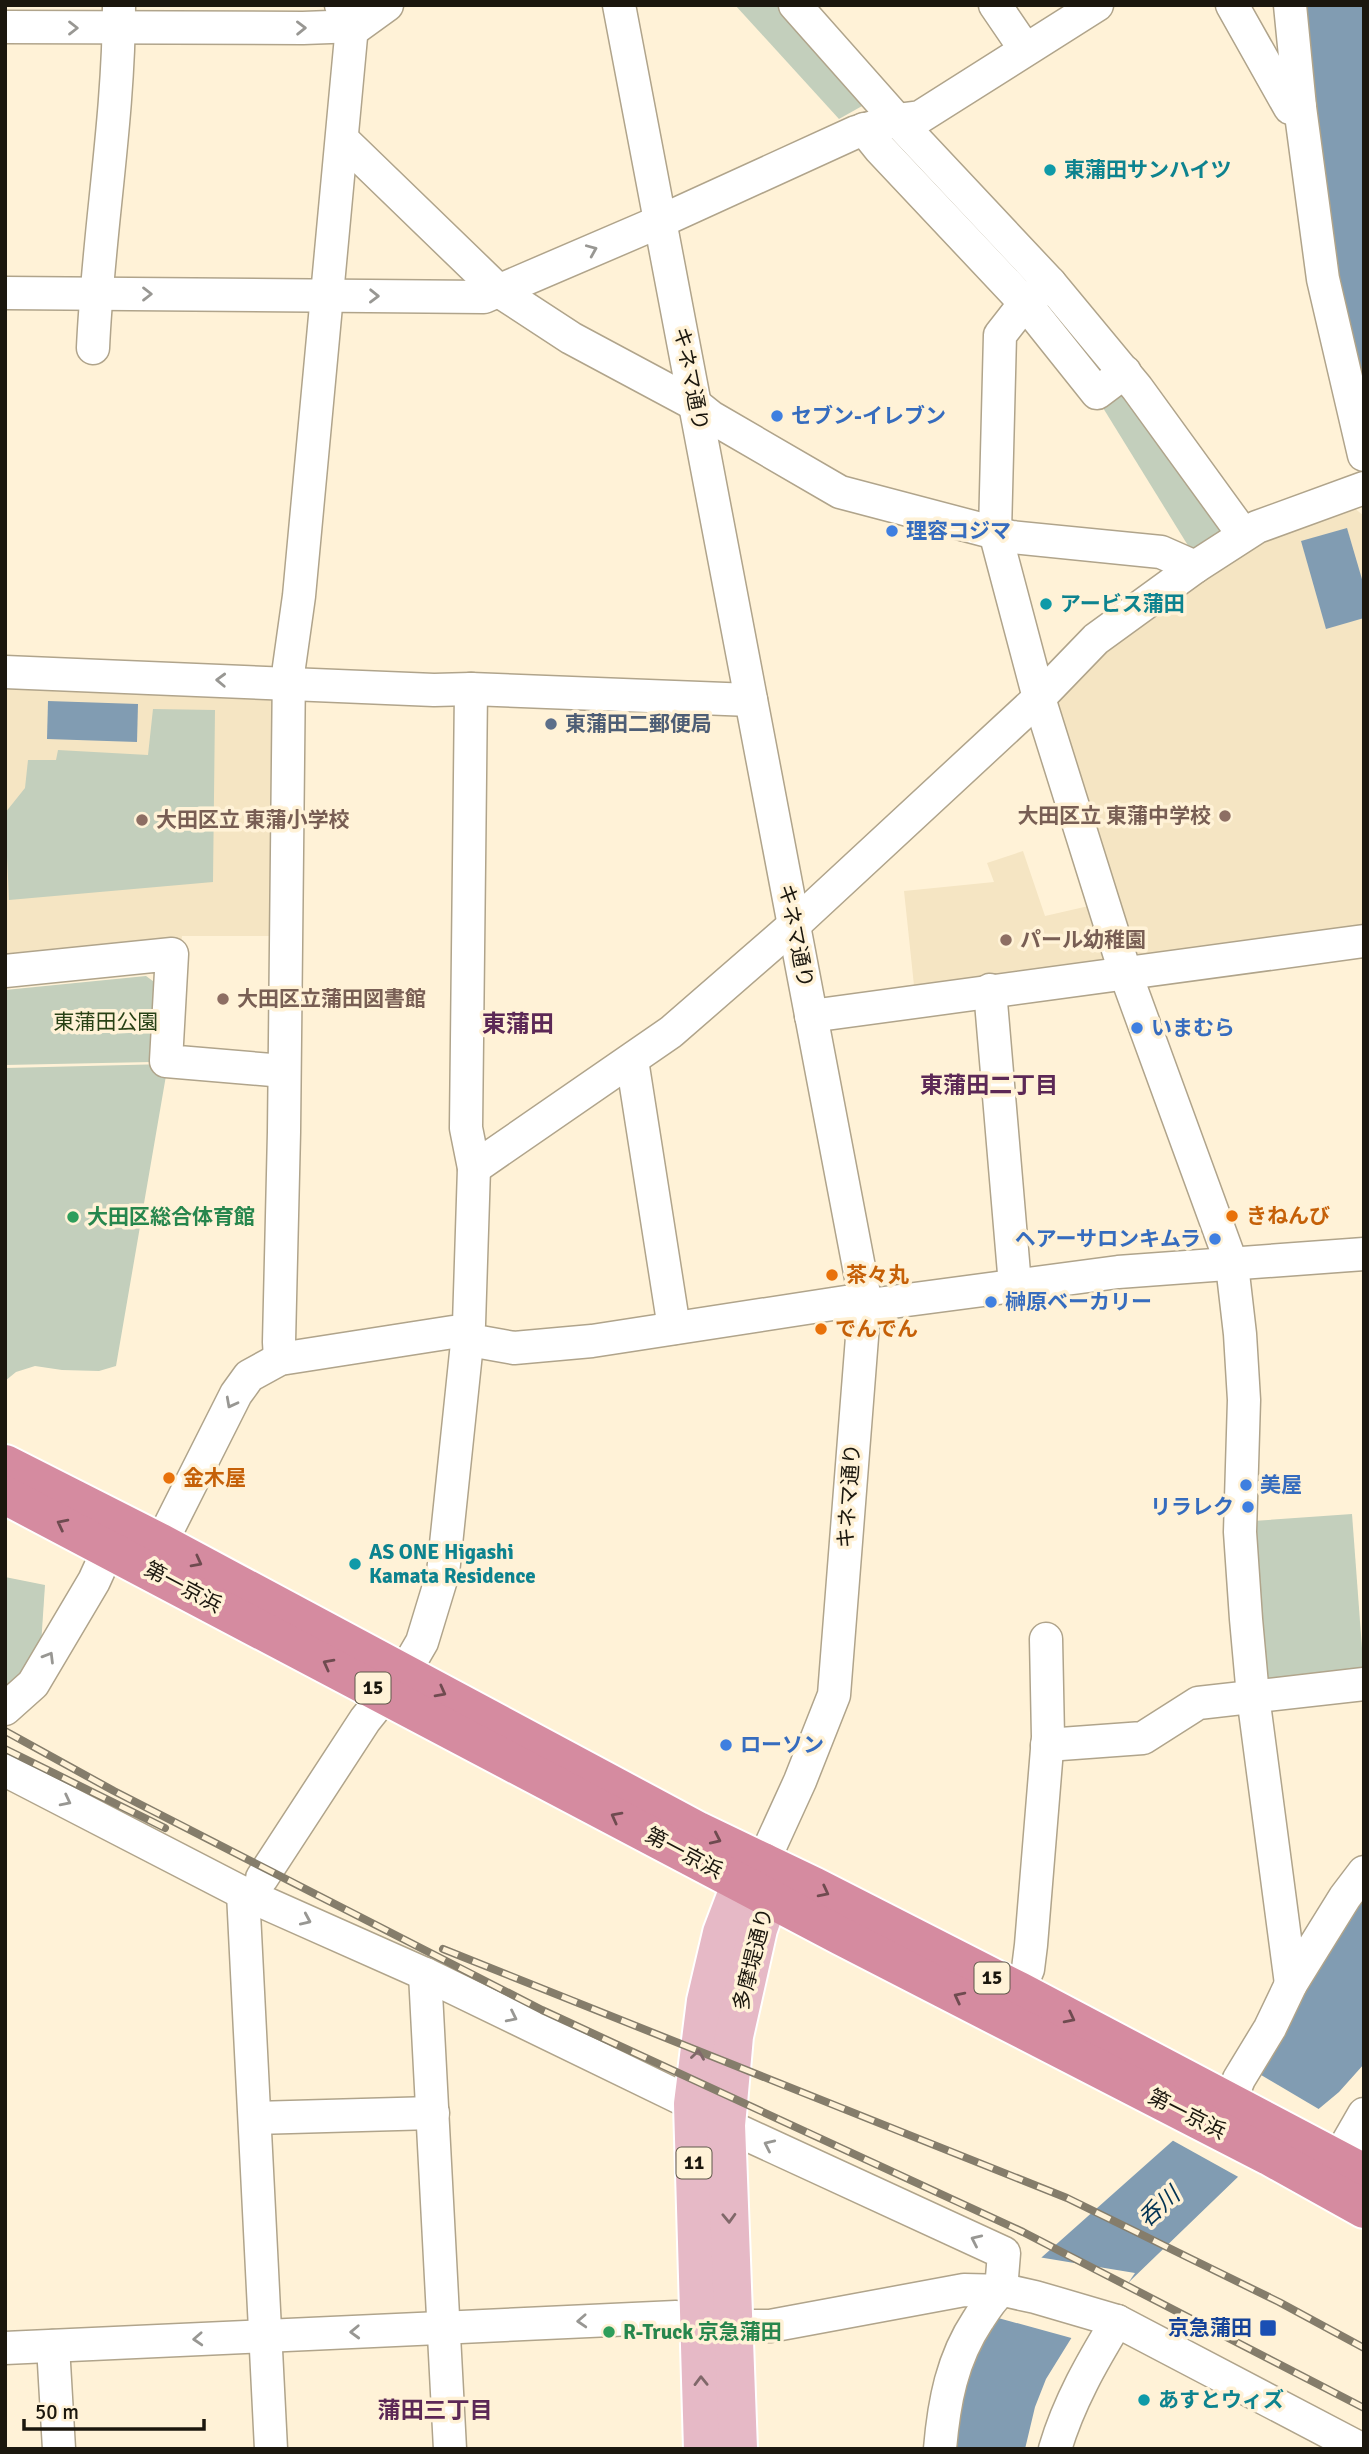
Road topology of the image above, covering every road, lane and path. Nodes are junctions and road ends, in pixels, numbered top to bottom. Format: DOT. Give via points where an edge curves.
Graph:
graph roads {
  1 [pos="387,5"];
  2 [pos="619,5"];
  3 [pos="795,5"];
  4 [pos="995,5"];
  5 [pos="1097,5"];
  6 [pos="1232,5"];
  7 [pos="1290,5"];
  8 [pos="346,16"];
  9 [pos="119,17"];
  10 [pos="5,27"];
  11 [pos="1025,49"];
  12 [pos="1300,107"];
  13 [pos="897,120"];
  14 [pos="864,129"];
  15 [pos="343,140"];
  16 [pos="662,221"];
  17 [pos="1050,283"];
  18 [pos="499,291"];
  19 [pos="5,293"];
  20 [pos="95,294"];
  21 [pos="326,295"];
  22 [pos="1025,303"];
  23 [pos="93,348"];
  24 [pos="1125,372"];
  25 [pos="696,405"];
  26 [pos="1364,455"];
  27 [pos="1364,488"];
  28 [pos="995,533"];
  29 [pos="1244,534"];
  30 [pos="1195,567"];
  31 [pos="5,671"];
  32 [pos="289,682"];
  33 [pos="471,689"];
  34 [pos="1039,698"];
  35 [pos="751,700"];
  36 [pos="794,925"];
  37 [pos="1364,941"];
  38 [pos="5,971"];
  39 [pos="1125,972"];
  40 [pos="990,990"];
  41 [pos="811,1016"];
  42 [pos="632,1060"];
  43 [pos="284,1071"];
  44 [pos="474,1168"];
  45 [pos="1364,1254"];
  46 [pos="1232,1265"];
  47 [pos="1015,1285"];
  48 [pos="865,1299"];
  49 [pos="674,1328"];
  50 [pos="468,1334"];
  51 [pos="280,1359"];
  52 [pos="5,1464"];
  53 [pos="5,1495"];
  54 [pos="161,1543"];
  55 [pos="109,1548"];
  56 [pos="1046,1639"];
  57 [pos="395,1684"];
  58 [pos="1364,1684"];
  59 [pos="1253,1696"];
  60 [pos="5,1709"];
  61 [pos="1047,1745"];
  62 [pos="5,1770"];
  63 [pos="1364,1872"];
  64 [pos="758,1880"];
  65 [pos="253,1885"];
  66 [pos="425,1974"];
  67 [pos="1291,1984"];
  68 [pos="1019,1991"];
  69 [pos="1221,2098"];
  70 [pos="692,2104"];
  71 [pos="433,2113"];
  72 [pos="1364,2114"];
  73 [pos="255,2118"];
  74 [pos="726,2125"];
  75 [pos="1341,2172"];
  76 [pos="1364,2209"];
  77 [pos="1005,2291"];
  78 [pos="1110,2320"];
  79 [pos="716,2323"];
  80 [pos="444,2328"];
  81 [pos="266,2335"];
  82 [pos="53,2346"];
  83 [pos="5,2348"];
  84 [pos="59,2449"];
  85 [pos="271,2449"];
  86 [pos="450,2449"];
  87 [pos="704,2449"];
  88 [pos="738,2449"];
  89 [pos="940,2449"];
  90 [pos="1055,2449"];
  91 [pos="1361,2449"];
  1 -- 8 [label="street" via="358,26"];
  2 -- 16 [label="street, キネマ通り"];
  3 -- 13 [label="street"];
  4 -- 11 [label="street"];
  5 -- 11 [label="street"];
  6 -- 12 [label="street" via="1290,108"];
  7 -- 12 [label="street"];
  9 -- 8 [label="street, one-way"];
  8 -- 15 [label="street"];
  10 -- 9 [label="street, one-way"];
  9 -- 20 [label="street"];
  11 -- 13 [label="street" via="920,117"];
  12 -- 26 [label="street" via="1323,279"];
  13 -- 14 [label="street"];
  13 -- 17 [label="street"];
  14 -- 16 [label="street"];
  14 -- 22 [label="street"];
  15 -- 18 [label="street"];
  15 -- 21 [label="street"];
  18 -- 16 [label="street, one-way"];
  16 -- 25 [label="street, キネマ通り"];
  17 -- 22 [label="street"];
  17 -- 24 [label="street"];
  21 -- 18 [label="street, one-way" via="484,297"];
  18 -- 25 [label="street" via="571,338"];
  19 -- 20 [label="street"];
  20 -- 21 [label="street, one-way"];
  20 -- 23 [label="street"];
  21 -- 32 [label="street"];
  22 -- 24 [label="street" via="1097,393"];
  22 -- 28 [label="street" via="1000,335"];
  24 -- 29 [label="street"];
  25 -- 28 [label="street" via="840,492"];
  25 -- 35 [label="street, キネマ通り"];
  27 -- 29 [label="street"];
  28 -- 30 [label="street" via="1161,552"];
  28 -- 34 [label="street"];
  29 -- 30 [label="street"];
  30 -- 34 [label="street" via="1096,639"];
  32 -- 31 [label="street, one-way"];
  32 -- 33 [label="street"];
  32 -- 43 [label="street"];
  33 -- 35 [label="street"];
  33 -- 44 [label="street" via="466,1128"];
  34 -- 36 [label="street"];
  34 -- 39 [label="street"];
  35 -- 36 [label="street, キネマ通り"];
  36 -- 41 [label="street, キネマ通り"];
  36 -- 42 [label="street"];
  37 -- 39 [label="street"];
  38 -- 43 [label="street" via="172,954 166,1061"];
  39 -- 40 [label="street"];
  39 -- 46 [label="street"];
  40 -- 41 [label="street"];
  40 -- 47 [label="street"];
  41 -- 48 [label="street, キネマ通り"];
  42 -- 44 [label="street"];
  42 -- 49 [label="street"];
  43 -- 51 [label="street"];
  44 -- 50 [label="street"];
  45 -- 46 [label="street"];
  46 -- 47 [label="street"];
  46 -- 59 [label="street" via="1244,1400 1240,1532"];
  47 -- 48 [label="street" via="877,1304"];
  48 -- 49 [label="street"];
  48 -- 64 [label="street, キネマ通り" via="834,1695"];
  49 -- 50 [label="street" via="514,1348 475,1342"];
  50 -- 51 [label="street" via="453,1332"];
  50 -- 57 [label="street" via="443,1573 422,1642"];
  51 -- 54 [label="street, one-way" via="249,1376 236,1394"];
  52 -- 54 [label="highway, 第一京浜 / 15"];
  55 -- 53 [label="highway, 第一京浜 / 15, one-way"];
  54 -- 57 [label="highway, 第一京浜 / 15, one-way"];
  57 -- 55 [label="highway, 第一京浜 / 15, one-way"];
  60 -- 55 [label="street, one-way" via="33,1684"];
  56 -- 61 [label="street"];
  57 -- 64 [label="highway, 第一京浜 / 15" via="698,1831"];
  57 -- 65 [label="street" via="365,1720"];
  58 -- 59 [label="street"];
  59 -- 61 [label="street" via="1198,1703 1143,1738"];
  59 -- 67 [label="street"];
  61 -- 68 [label="street" via="1031,1945"];
  62 -- 65 [label="street, one-way"];
  63 -- 67 [label="street"];
  64 -- 68 [label="highway, 第一京浜 / 15, one-way"];
  69 -- 64 [label="highway, 第一京浜 / 15, one-way"];
  70 -- 64 [label="main road, 多摩堤通り / 11, one-way" via="706,2001 722,1933"];
  64 -- 74 [label="main road, 多摩堤通り / 11" via="758,1929 734,2036"];
  65 -- 66 [label="street, one-way"];
  65 -- 73 [label="street"];
  66 -- 70 [label="street, one-way"];
  66 -- 71 [label="street"];
  67 -- 69 [label="street" via="1270,2028"];
  68 -- 69 [label="highway, 第一京浜 / 15, one-way"];
  69 -- 75 [label="highway, 第一京浜 / 15" via="1282,2145"];
  70 -- 79 [label="main road, 多摩堤通り / 11"];
  71 -- 73 [label="street"];
  71 -- 80 [label="street"];
  72 -- 75 [label="street"];
  73 -- 81 [label="street"];
  77 -- 74 [label="street, one-way" via="1004,2253"];
  74 -- 79 [label="main road, 多摩堤通り / 11, one-way"];
  75 -- 76 [label="highway, 第一京浜 / 15"];
  77 -- 78 [label="street"];
  77 -- 79 [label="street" via="964,2290 770,2326"];
  77 -- 89 [label="street" via="993,2297 964,2341 948,2385"];
  78 -- 90 [label="street"];
  78 -- 91 [label="street"];
  79 -- 80 [label="street, one-way" via="676,2317"];
  87 -- 79 [label="main road, 多摩堤通り / 11, one-way"];
  79 -- 88 [label="main road, 多摩堤通り / 11"];
  80 -- 81 [label="street, one-way"];
  80 -- 86 [label="street"];
  81 -- 82 [label="street, one-way"];
  81 -- 85 [label="street"];
  82 -- 83 [label="street"];
  82 -- 84 [label="street"];
}
